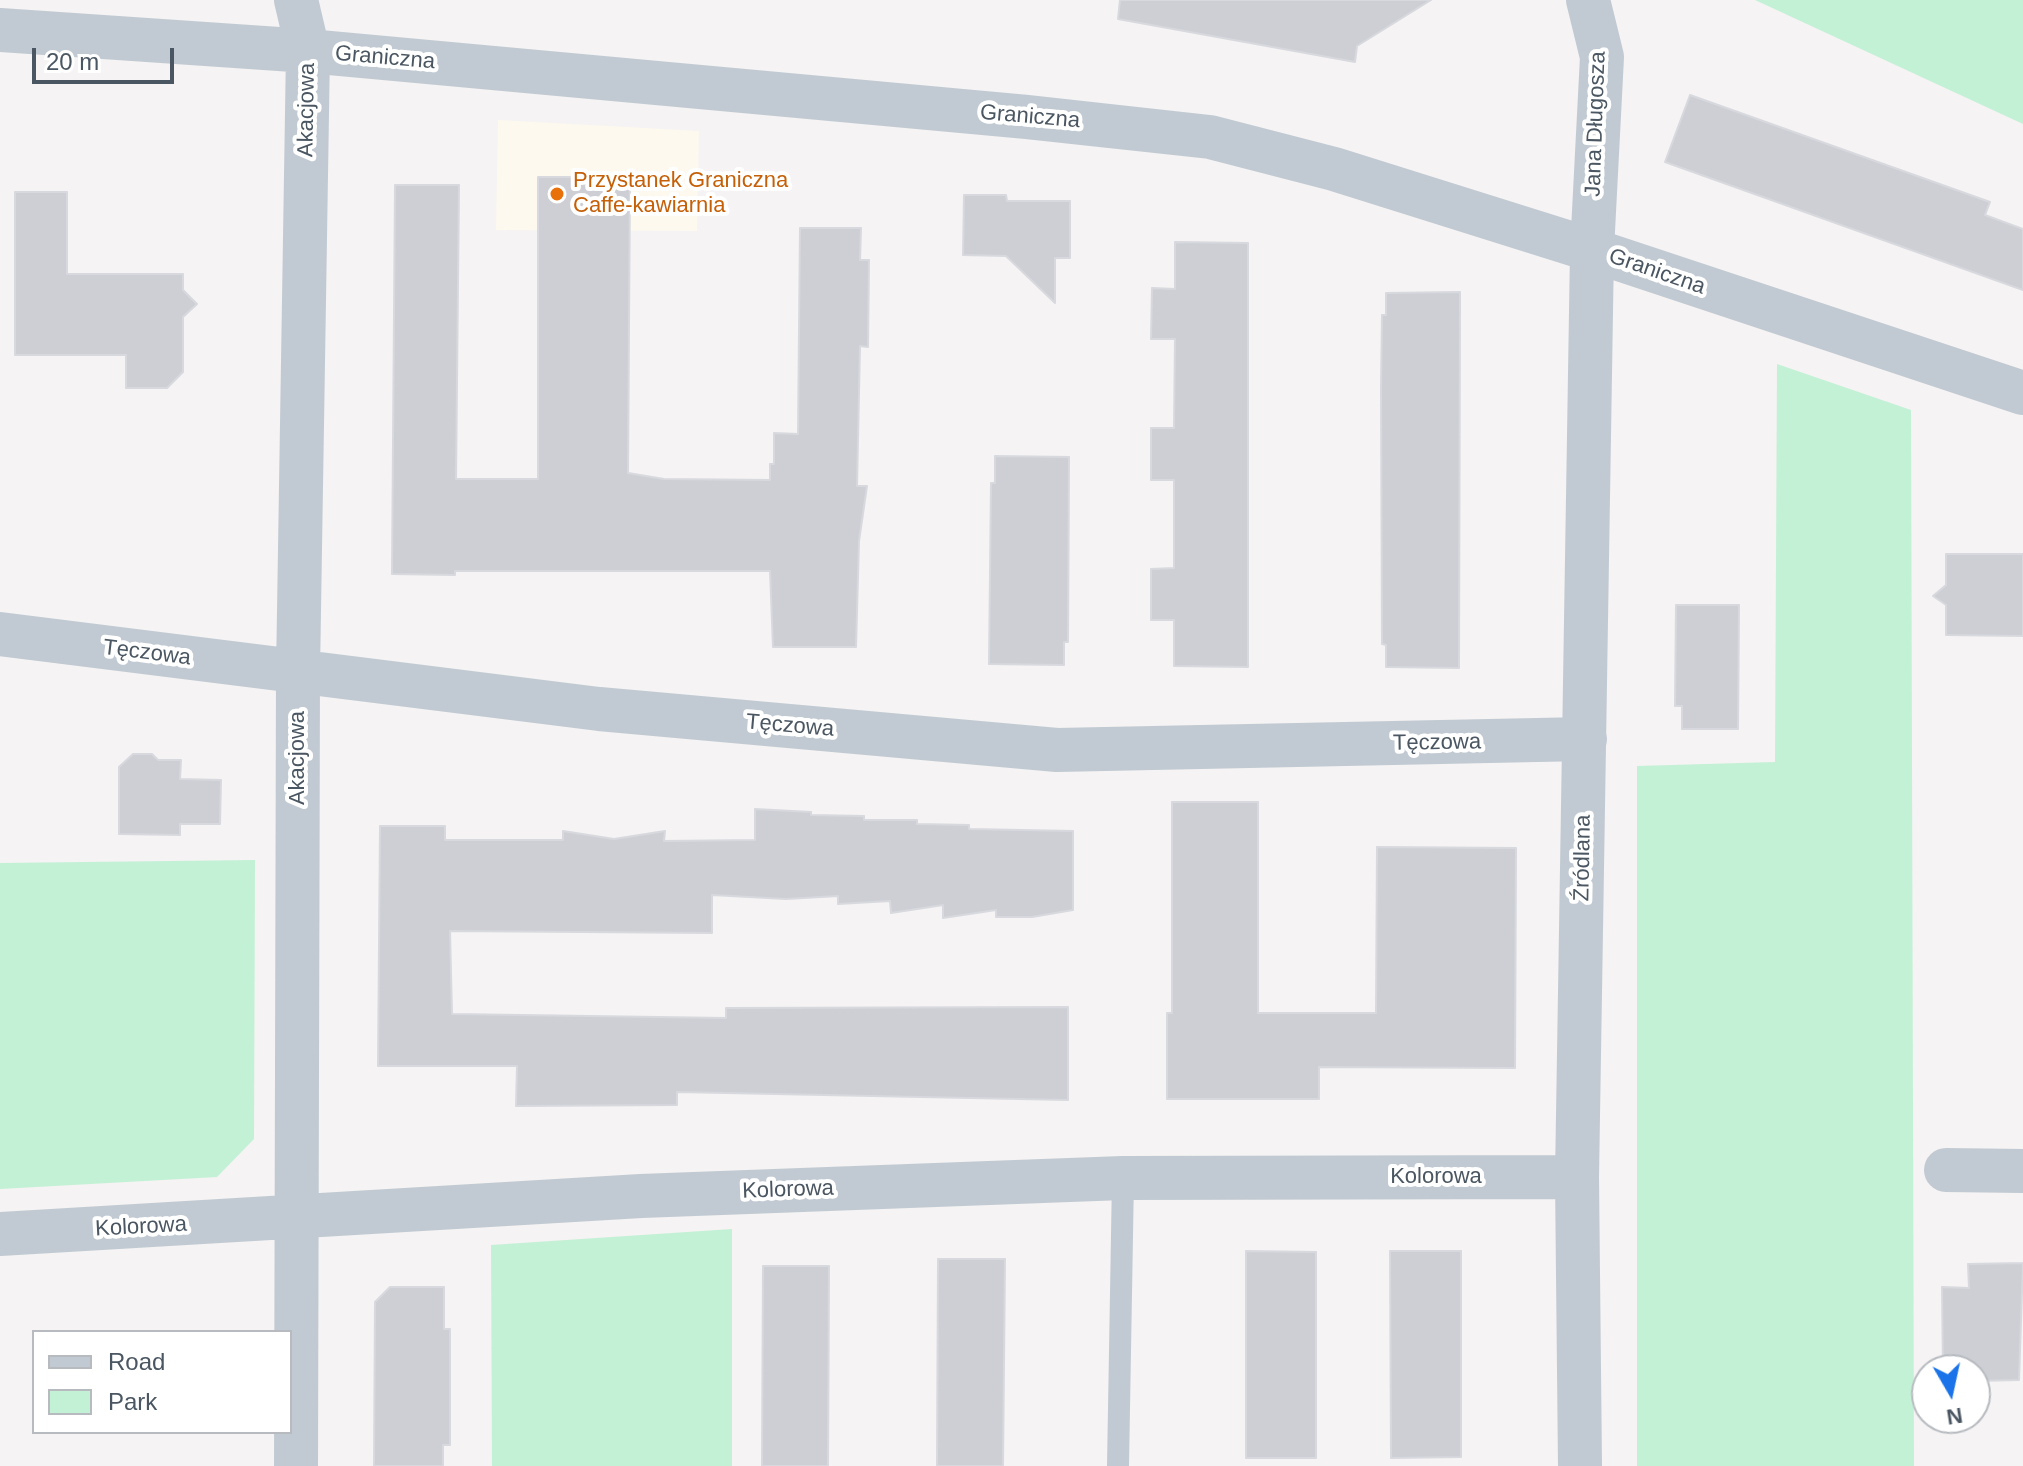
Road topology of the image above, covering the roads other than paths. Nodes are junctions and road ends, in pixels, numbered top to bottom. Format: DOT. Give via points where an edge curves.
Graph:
graph roads {
  1 [pos="296,0"];
  2 [pos="1588,0"];
  3 [pos="0,30"];
  4 [pos="308,51"];
  5 [pos="1592,250"];
  6 [pos="2023,393"];
  7 [pos="0,634"];
  8 [pos="298,673"];
  9 [pos="1585,739"];
  10 [pos="1946,1170"];
  11 [pos="2023,1171"];
  12 [pos="1577,1177"];
  13 [pos="1123,1178"];
  14 [pos="296,1219"];
  15 [pos="0,1234"];
  16 [pos="296,1466"];
  17 [pos="1118,1466"];
  18 [pos="1580,1466"];
  1 -- 4 [label="street, Akacjowa"];
  2 -- 5 [label="street, Jana Długosza" via="1602,57"];
  3 -- 4 [label="street, Graniczna"];
  4 -- 5 [label="street, Graniczna" via="1210,137 1334,169"];
  4 -- 8 [label="street, Akacjowa"];
  5 -- 6 [label="street, Graniczna"];
  5 -- 9 [label="street, Źródlana"];
  7 -- 8 [label="street, Tęczowa"];
  8 -- 9 [label="street, Tęczowa" via="599,709 1057,750"];
  8 -- 14 [label="street, Akacjowa"];
  9 -- 12 [label="street, Źródlana"];
  10 -- 11 [label="street"];
  12 -- 13 [label="street, Kolorowa"];
  12 -- 18 [label="street, Źródlana"];
  13 -- 14 [label="street, Kolorowa" via="641,1196"];
  13 -- 17 [label="lane"];
  14 -- 15 [label="street, Kolorowa"];
  14 -- 16 [label="street, Akacjowa"];
}
